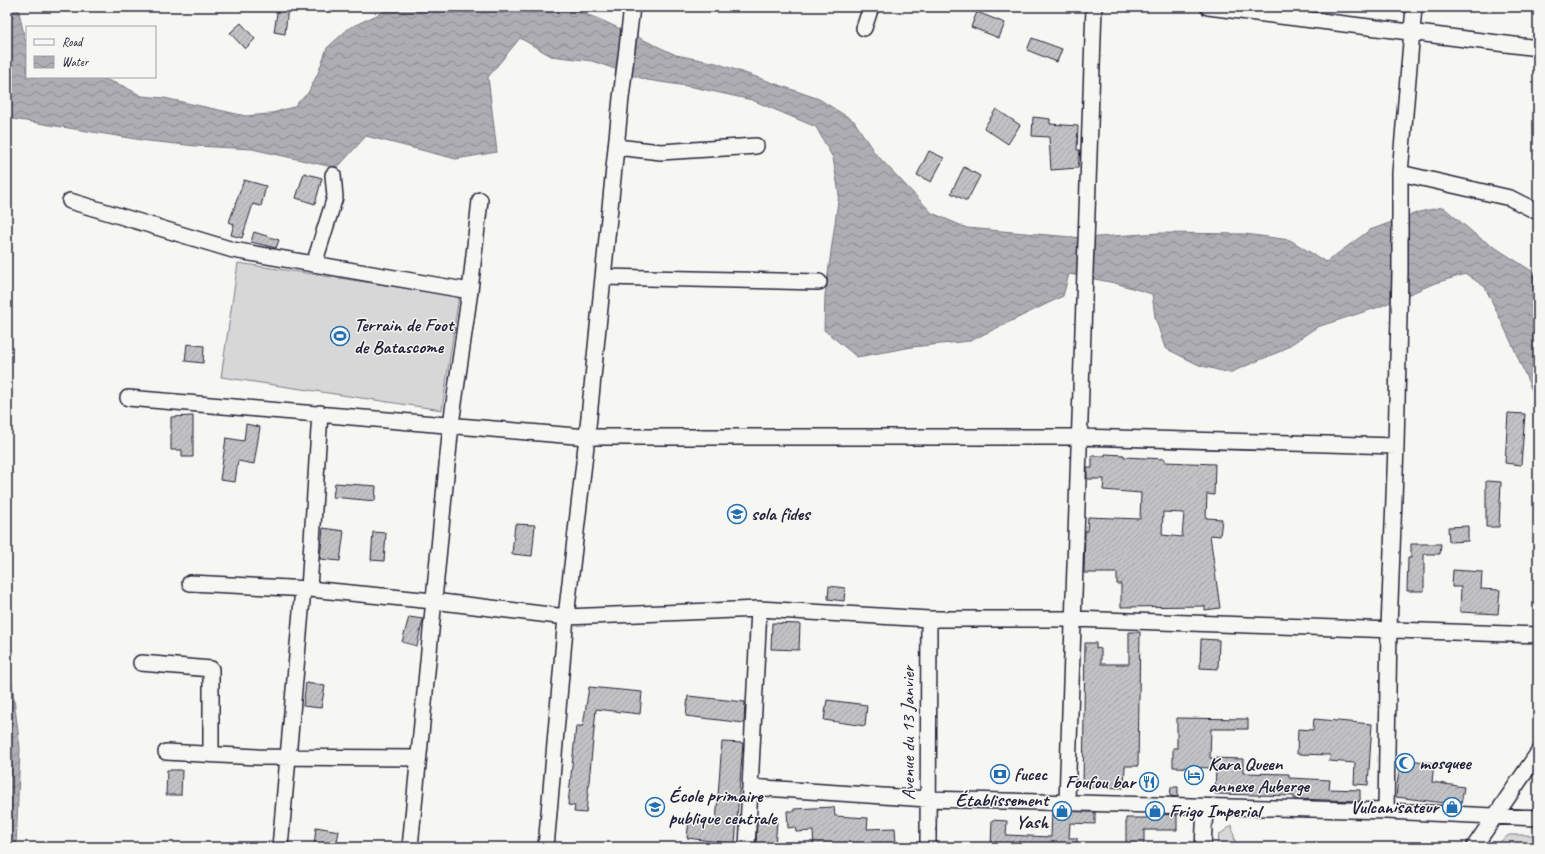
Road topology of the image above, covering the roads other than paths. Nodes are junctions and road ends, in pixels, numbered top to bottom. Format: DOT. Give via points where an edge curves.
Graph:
graph roads {
  1 [pos="871,7"];
  2 [pos="1094,7"];
  3 [pos="1208,7"];
  4 [pos="1414,7"];
  5 [pos="1230,8"];
  6 [pos="632,10"];
  7 [pos="864,28"];
  8 [pos="1411,31"];
  9 [pos="1538,48"];
  10 [pos="756,146"];
  11 [pos="616,147"];
  12 [pos="1400,173"];
  13 [pos="333,175"];
  14 [pos="480,200"];
  15 [pos="70,201"];
  16 [pos="1538,212"];
  17 [pos="314,264"];
  18 [pos="603,277"];
  19 [pos="819,282"];
  20 [pos="470,291"];
  21 [pos="128,398"];
  22 [pos="320,413"];
  23 [pos="451,424"];
  24 [pos="587,437"];
  25 [pos="1080,437"];
  26 [pos="1396,446"];
  27 [pos="190,583"];
  28 [pos="306,589"];
  29 [pos="433,601"];
  30 [pos="759,609"];
  31 [pos="566,617"];
  32 [pos="929,619"];
  33 [pos="1073,619"];
  34 [pos="1389,628"];
  35 [pos="1538,634"];
  36 [pos="141,663"];
  37 [pos="166,752"];
  38 [pos="1538,753"];
  39 [pos="211,754"];
  40 [pos="288,756"];
  41 [pos="417,758"];
  42 [pos="751,787"];
  43 [pos="927,799"];
  44 [pos="1067,801"];
  45 [pos="1205,808"];
  46 [pos="1386,812"];
  47 [pos="1493,817"];
  48 [pos="1538,818"];
  49 [pos="280,847"];
  50 [pos="410,847"];
  51 [pos="546,847"];
  52 [pos="747,847"];
  53 [pos="928,847"];
  54 [pos="1203,847"];
  55 [pos="1474,847"];
  1 -- 7 [label="street"];
  2 -- 25 [label="street"];
  3 -- 5 [label="street"];
  4 -- 8 [label="street"];
  5 -- 8 [label="street"];
  6 -- 11 [label="street"];
  8 -- 9 [label="street"];
  8 -- 12 [label="street"];
  10 -- 11 [label="street" via="661,152"];
  11 -- 18 [label="street"];
  12 -- 16 [label="street" via="1510,198"];
  12 -- 26 [label="street"];
  13 -- 17 [label="street" via="335,197"];
  14 -- 20 [label="street"];
  15 -- 17 [label="street" via="233,250"];
  17 -- 20 [label="street"];
  18 -- 19 [label="street"];
  18 -- 24 [label="street"];
  20 -- 23 [label="street"];
  21 -- 22 [label="street"];
  22 -- 23 [label="street"];
  22 -- 28 [label="street"];
  23 -- 24 [label="street"];
  23 -- 29 [label="street"];
  24 -- 25 [label="street"];
  24 -- 31 [label="street"];
  25 -- 26 [label="street"];
  25 -- 33 [label="street"];
  26 -- 34 [label="street"];
  27 -- 28 [label="street"];
  28 -- 29 [label="street"];
  28 -- 40 [label="street"];
  29 -- 31 [label="street"];
  29 -- 41 [label="street"];
  30 -- 31 [label="street"];
  30 -- 32 [label="street"];
  30 -- 42 [label="street"];
  31 -- 51 [label="street"];
  32 -- 33 [label="street"];
  32 -- 43 [label="street, Avenue du 13 Janvier"];
  33 -- 34 [label="street"];
  33 -- 44 [label="street"];
  34 -- 35 [label="street"];
  34 -- 46 [label="street"];
  36 -- 39 [label="street" via="211,669"];
  37 -- 39 [label="street"];
  38 -- 47 [label="street"];
  39 -- 40 [label="street"];
  40 -- 41 [label="street"];
  40 -- 49 [label="street"];
  41 -- 50 [label="street"];
  42 -- 43 [label="street"];
  42 -- 52 [label="street"];
  43 -- 44 [label="street"];
  43 -- 53 [label="street, Avenue du 13 Janvier"];
  44 -- 45 [label="street"];
  45 -- 46 [label="street"];
  45 -- 54 [label="street"];
  46 -- 47 [label="street"];
  47 -- 48 [label="street"];
  47 -- 55 [label="street"];
}
